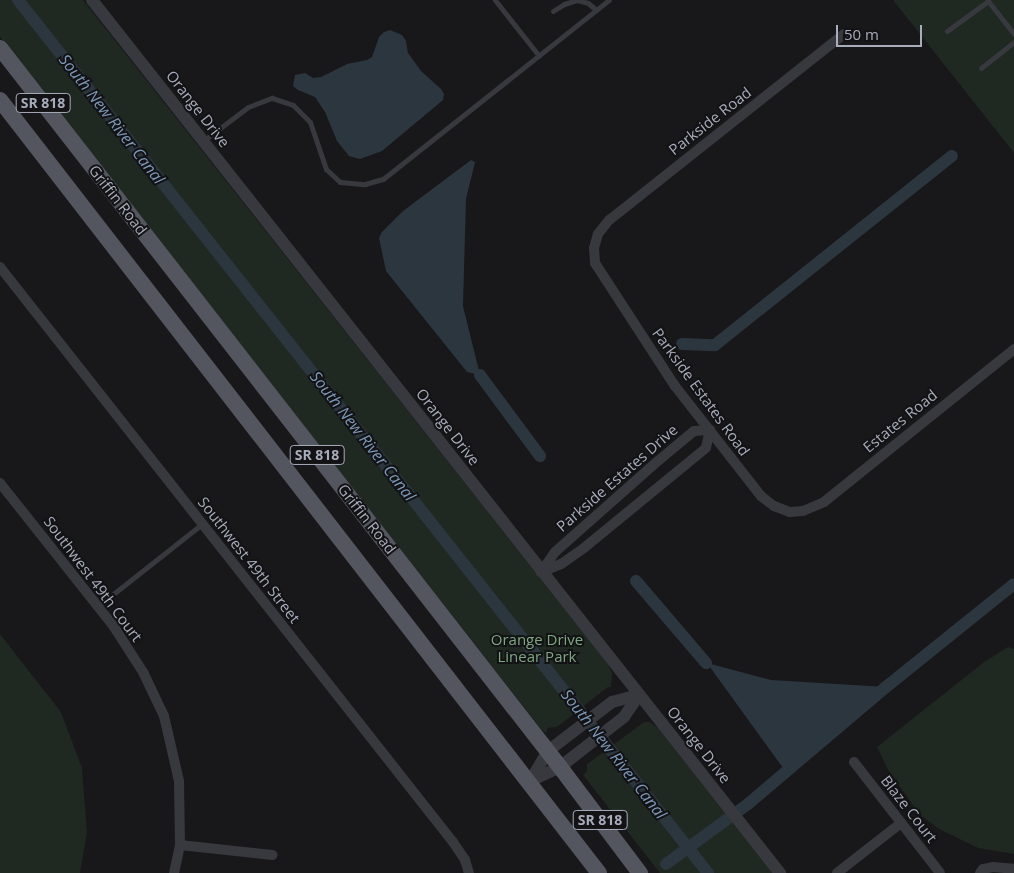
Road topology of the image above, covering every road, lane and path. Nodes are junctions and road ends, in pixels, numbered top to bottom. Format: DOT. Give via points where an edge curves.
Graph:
graph roads {
  1 [pos="92,0"];
  2 [pos="495,0"];
  3 [pos="610,0"];
  4 [pos="596,10"];
  5 [pos="553,11"];
  6 [pos="947,31"];
  7 [pos="844,34"];
  8 [pos="1014,34"];
  9 [pos="1014,42"];
  10 [pos="0,48"];
  11 [pos="539,56"];
  12 [pos="981,68"];
  13 [pos="0,100"];
  14 [pos="203,141"];
  15 [pos="598,234"];
  16 [pos="0,267"];
  17 [pos="1014,349"];
  18 [pos="710,430"];
  19 [pos="0,482"];
  20 [pos="635,482"];
  21 [pos="647,497"];
  22 [pos="803,511"];
  23 [pos="202,524"];
  24 [pos="541,572"];
  25 [pos="98,606"];
  26 [pos="639,695"];
  27 [pos="548,751"];
  28 [pos="854,762"];
  29 [pos="560,767"];
  30 [pos="530,782"];
  31 [pos="901,823"];
  32 [pos="180,845"];
  33 [pos="272,855"];
  34 [pos="1014,869"];
  35 [pos="174,873"];
  36 [pos="469,873"];
  37 [pos="599,873"];
  38 [pos="640,873"];
  39 [pos="780,873"];
  40 [pos="837,873"];
  41 [pos="940,873"];
  42 [pos="980,873"];
  1 -- 14 [label="street, Orange Drive"];
  2 -- 11 [label="lane"];
  3 -- 4 [label="lane"];
  4 -- 5 [label="lane" via="577,0"];
  4 -- 11 [label="lane"];
  6 -- 8 [label="lane" via="988,1"];
  7 -- 15 [label="street, Parkside Road" via="609,220"];
  9 -- 12 [label="lane"];
  10 -- 27 [label="main road, Griffin Road / SR 818"];
  11 -- 14 [label="lane" via="383,179 364,184 340,182 326,169 310,122 294,105 272,98 248,107"];
  13 -- 30 [label="main road, Griffin Road / SR 818"];
  14 -- 24 [label="street, Orange Drive"];
  15 -- 18 [label="street, Parkside Estates Road" via="594,248 595,263 602,276 674,386"];
  16 -- 23 [label="street, Southwest 49th Street"];
  17 -- 22 [label="street, Estates Road" via="824,502"];
  18 -- 20 [label="street, Parkside Estates Drive" via="694,431"];
  18 -- 21 [label="street, Parkside Estates Drive" via="706,448"];
  18 -- 22 [label="street, Parkside Estates Road" via="761,496 790,512"];
  19 -- 25 [label="street, Southwest 49th Court"];
  20 -- 21 [label="street"];
  20 -- 24 [label="street, Parkside Estates Drive" via="554,552"];
  21 -- 24 [label="street, Parkside Estates Drive" via="584,548 561,564"];
  23 -- 25 [label="lane"];
  23 -- 36 [label="street, Southwest 49th Street" via="453,842"];
  24 -- 26 [label="street, Orange Drive"];
  25 -- 32 [label="street, Southwest 49th Court" via="143,672 164,716 179,781"];
  26 -- 27 [label="street" via="612,702"];
  26 -- 29 [label="street" via="624,717"];
  26 -- 39 [label="street, Orange Drive"];
  27 -- 29 [label="main road, Griffin Road / SR 818"];
  27 -- 30 [label="street"];
  28 -- 31 [label="street, Blaze Court"];
  29 -- 30 [label="street"];
  29 -- 38 [label="main road, Griffin Road / SR 818"];
  30 -- 37 [label="main road, Griffin Road / SR 818"];
  31 -- 40 [label="street"];
  31 -- 41 [label="street, Blaze Court"];
  32 -- 33 [label="street"];
  32 -- 35 [label="street, Southwest 49th Court"];
  34 -- 42 [label="street" via="993,867"];
}
